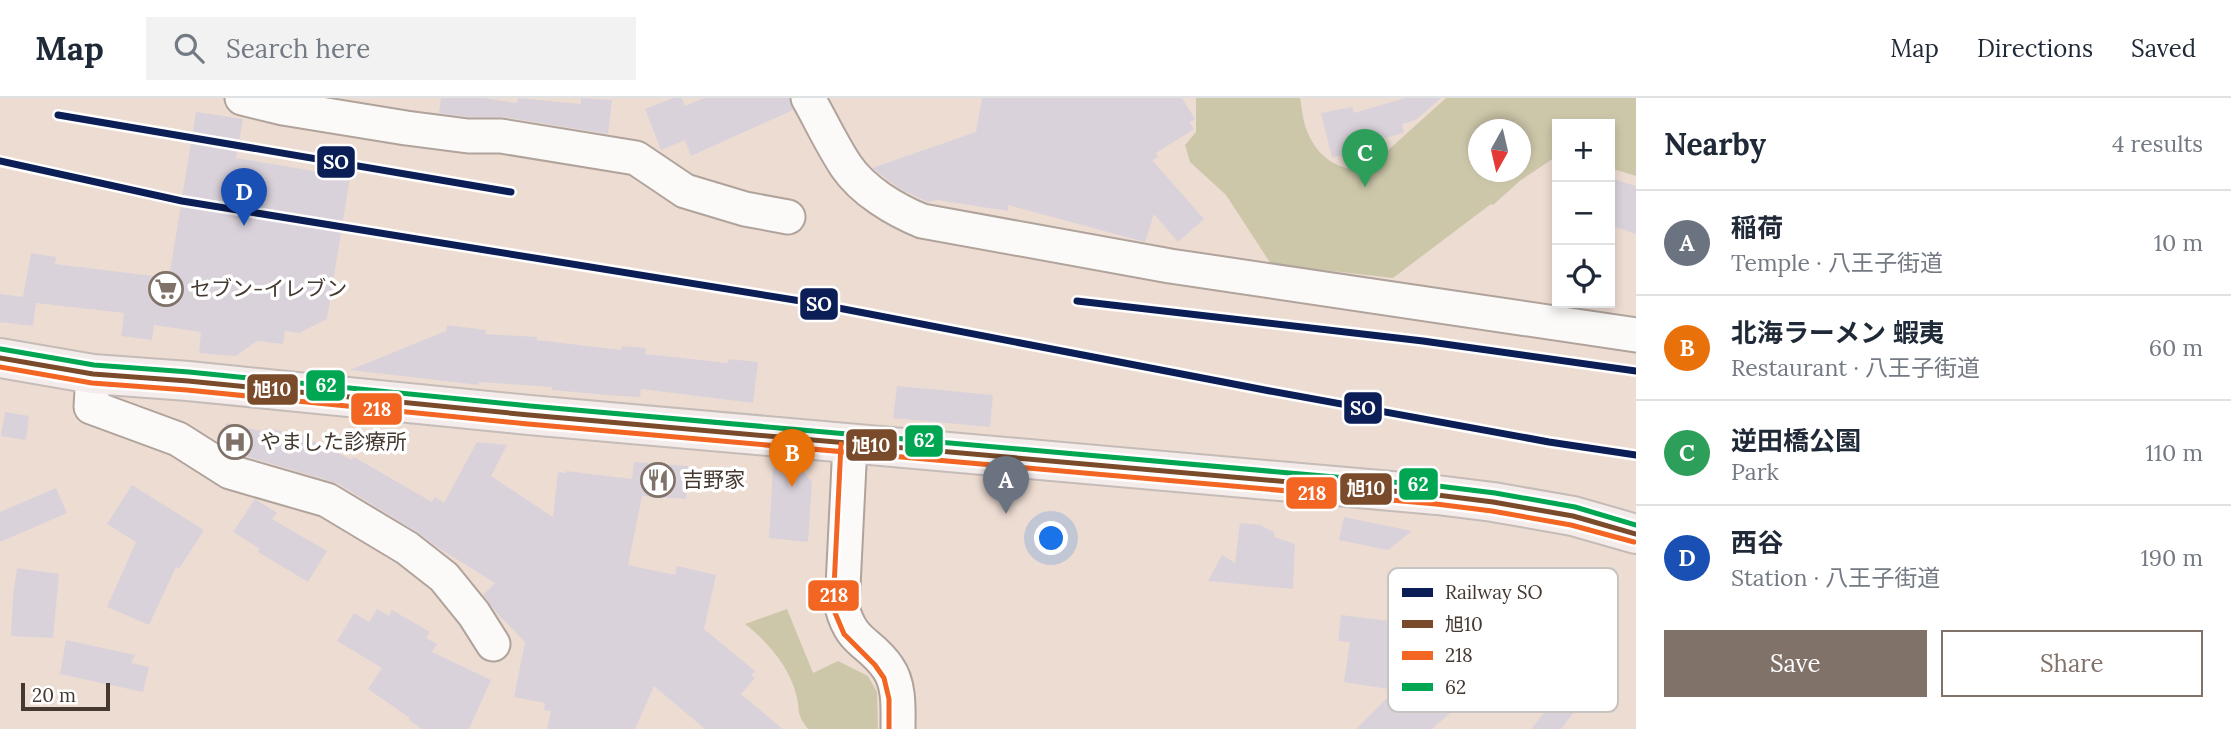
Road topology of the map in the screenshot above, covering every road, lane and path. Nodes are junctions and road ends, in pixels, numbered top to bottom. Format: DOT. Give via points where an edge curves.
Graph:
graph roads {
  1 [pos="242,98"];
  2 [pos="808,98"];
  3 [pos="407,113"];
  4 [pos="789,217"];
  5 [pos="1636,335"];
  6 [pos="0,358"];
  7 [pos="93,374"];
  8 [pos="850,444"];
  9 [pos="1636,534"];
  10 [pos="493,645"];
  11 [pos="898,729"];
  1 -- 3 [label="street" via="283,108"];
  2 -- 5 [label="street" via="847,169 870,191 922,220 1170,266"];
  3 -- 4 [label="street" via="468,136 501,136 636,158 685,191"];
  6 -- 7 [label="highway"];
  7 -- 8 [label="highway"];
  7 -- 10 [label="street" via="91,407 178,439 230,472 327,500 407,548 444,577"];
  8 -- 9 [label="highway" via="1482,500 1573,516"];
  8 -- 11 [label="street" via="842,607 856,637 890,670 897,692"];
}
